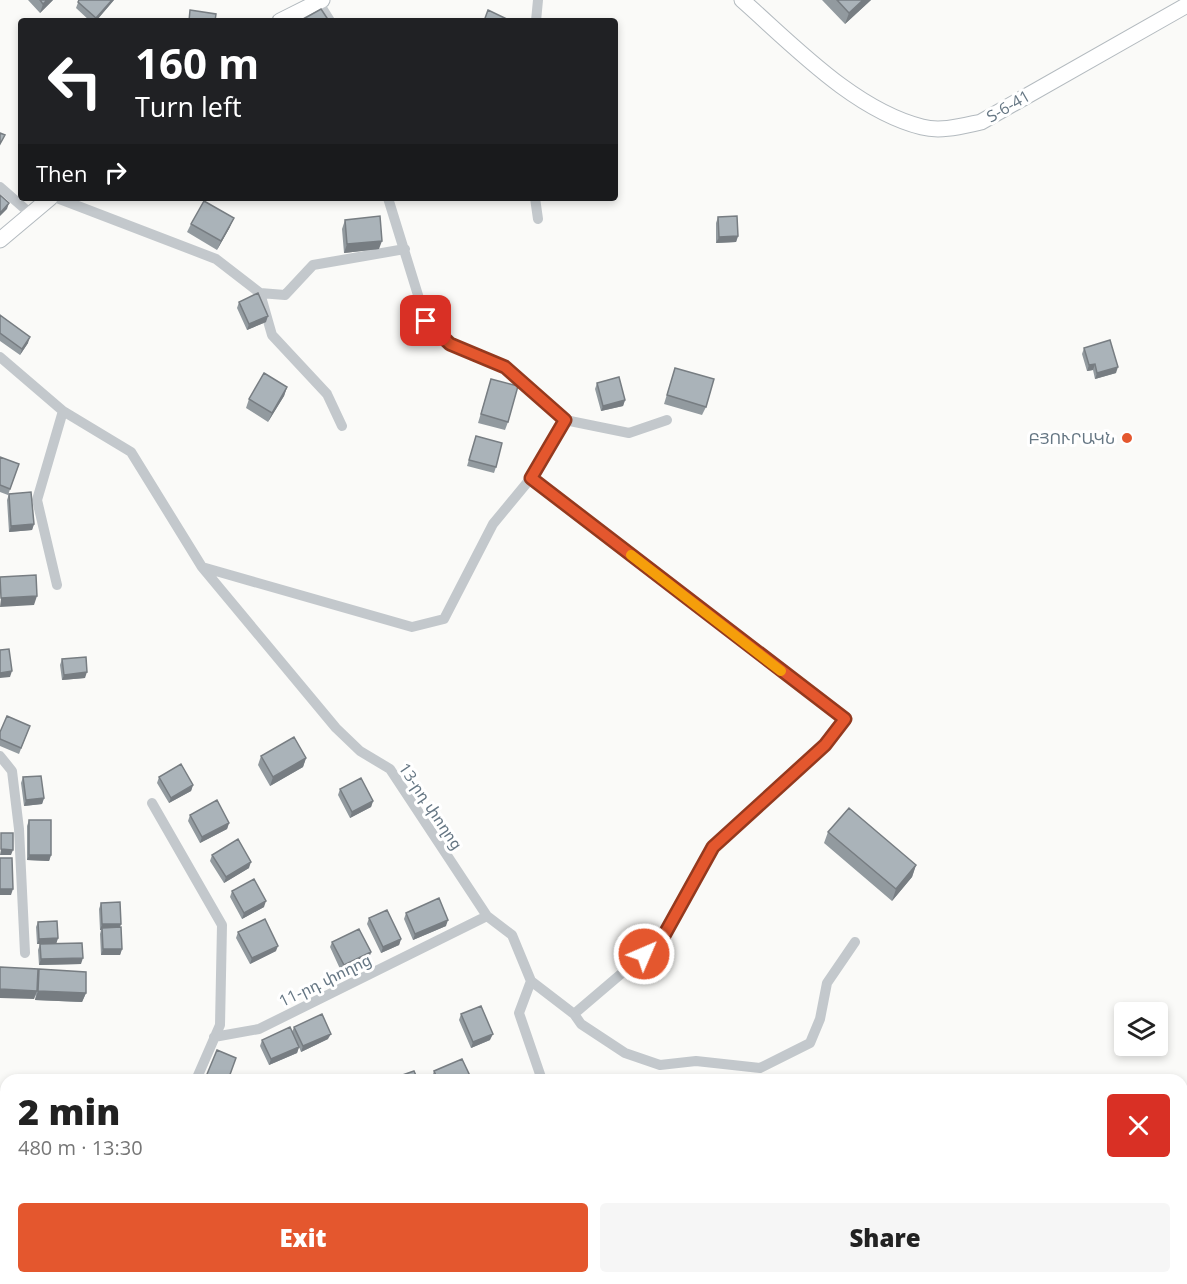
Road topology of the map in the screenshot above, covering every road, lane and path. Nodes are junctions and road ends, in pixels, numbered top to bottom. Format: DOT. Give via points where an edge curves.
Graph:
graph roads {
  1 [pos="538,0"];
  2 [pos="742,0"];
  3 [pos="319,1"];
  4 [pos="1187,5"];
  5 [pos="286,18"];
  6 [pos="328,18"];
  7 [pos="536,18"];
  8 [pos="0,187"];
  9 [pos="47,201"];
  10 [pos="65,201"];
  11 [pos="389,201"];
  12 [pos="535,201"];
  13 [pos="32,215"];
  14 [pos="538,219"];
  15 [pos="0,240"];
  16 [pos="405,249"];
  17 [pos="260,293"];
  18 [pos="0,357"];
  19 [pos="63,411"];
  20 [pos="565,420"];
  21 [pos="667,420"];
  22 [pos="342,426"];
  23 [pos="531,478"];
  24 [pos="202,567"];
  25 [pos="57,585"];
  26 [pos="0,756"];
  27 [pos="152,803"];
  28 [pos="487,916"];
  29 [pos="855,942"];
  30 [pos="25,954"];
  31 [pos="531,981"];
  32 [pos="574,1014"];
  33 [pos="214,1037"];
  34 [pos="199,1074"];
  35 [pos="540,1074"];
  1 -- 7 [label="street"];
  2 -- 4 [label="main road, Տ-6-41 / Տ-6-41" via="827,75 861,98 899,119 943,129 981,122"];
  3 -- 5 [label="main road"];
  3 -- 6 [label="street"];
  8 -- 13 [label="street"];
  9 -- 13 [label="main road"];
  10 -- 17 [label="street" via="216,260"];
  11 -- 16 [label="street"];
  12 -- 14 [label="street"];
  13 -- 15 [label="main road"];
  16 -- 17 [label="street" via="313,265 285,295"];
  16 -- 20 [label="street" via="426,321 450,344 505,367"];
  17 -- 22 [label="street" via="273,335 327,394"];
  18 -- 19 [label="street, 13-րդ փողոց"];
  19 -- 24 [label="street, 13-րդ փողոց" via="131,452"];
  19 -- 25 [label="street" via="37,500"];
  20 -- 21 [label="street" via="628,433"];
  20 -- 23 [label="street"];
  23 -- 24 [label="street" via="493,524 444,619 412,627"];
  23 -- 32 [label="street" via="845,719 825,745 713,847 662,939"];
  24 -- 28 [label="street, 13-րդ փողոց" via="336,728 360,751 390,769"];
  26 -- 30 [label="street" via="12,771"];
  27 -- 33 [label="street" via="222,925 220,1025"];
  28 -- 31 [label="street, 13-րդ փողոց" via="512,936"];
  28 -- 33 [label="street, 11-րդ փողոց" via="259,1029"];
  29 -- 32 [label="street, 13-րդ փողոց" via="827,983 820,1019 810,1043 760,1068 696,1061 660,1065 625,1053 581,1024"];
  31 -- 32 [label="street, 13-րդ փողոց"];
  31 -- 35 [label="street" via="519,1013"];
  33 -- 34 [label="street"];
}
